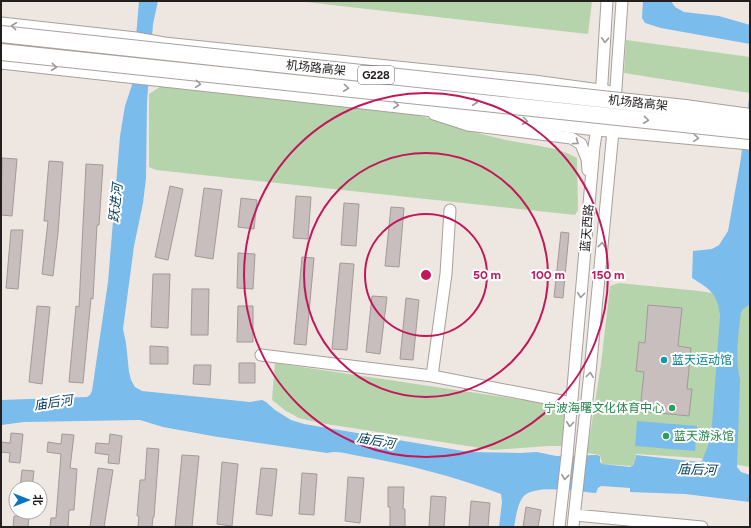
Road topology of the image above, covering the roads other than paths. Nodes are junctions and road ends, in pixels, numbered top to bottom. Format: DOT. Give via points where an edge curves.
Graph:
graph roads {
  1 [pos="607,1"];
  2 [pos="622,1"];
  3 [pos="1,24"];
  4 [pos="1,34"];
  5 [pos="1,52"];
  6 [pos="1,62"];
  7 [pos="602,91"];
  8 [pos="617,93"];
  9 [pos="416,108"];
  10 [pos="750,111"];
  11 [pos="750,117"];
  12 [pos="597,129"];
  13 [pos="614,131"];
  14 [pos="749,139"];
  15 [pos="591,185"];
  16 [pos="450,210"];
  17 [pos="261,355"];
  18 [pos="432,376"];
  19 [pos="572,404"];
  20 [pos="575,515"];
  21 [pos="559,527"];
  22 [pos="573,527"];
  23 [pos="702,527"];
  1 -- 7 [label="street, 蓝天西路, one-way"];
  2 -- 8 [label="street, 蓝天西路"];
  7 -- 3 [label="main road, one-way"];
  4 -- 11 [label="highway, 机场路高架 / G228, bridge" via="678,107"];
  5 -- 14 [label="highway, 机场路高架 / G228, one-way, bridge"];
  6 -- 9 [label="main road, one-way"];
  7 -- 8 [label="main road"];
  7 -- 12 [label="street, 蓝天西路"];
  8 -- 10 [label="main road"];
  8 -- 13 [label="street, 蓝天西路"];
  9 -- 12 [label="main road, one-way"];
  9 -- 15 [label="street, one-way" via="468,125 571,138 581,144"];
  12 -- 13 [label="main road"];
  12 -- 15 [label="street, 蓝天西路"];
  13 -- 14 [label="main road, one-way"];
  20 -- 13 [label="street, 蓝天西路, one-way"];
  15 -- 19 [label="street, 蓝天西路, one-way"];
  16 -- 18 [label="street" via="445,279"];
  17 -- 18 [label="street"];
  18 -- 19 [label="street"];
  19 -- 21 [label="street, 蓝天西路, one-way"];
  20 -- 22 [label="street, 蓝天西路"];
  20 -- 23 [label="street"];
}
